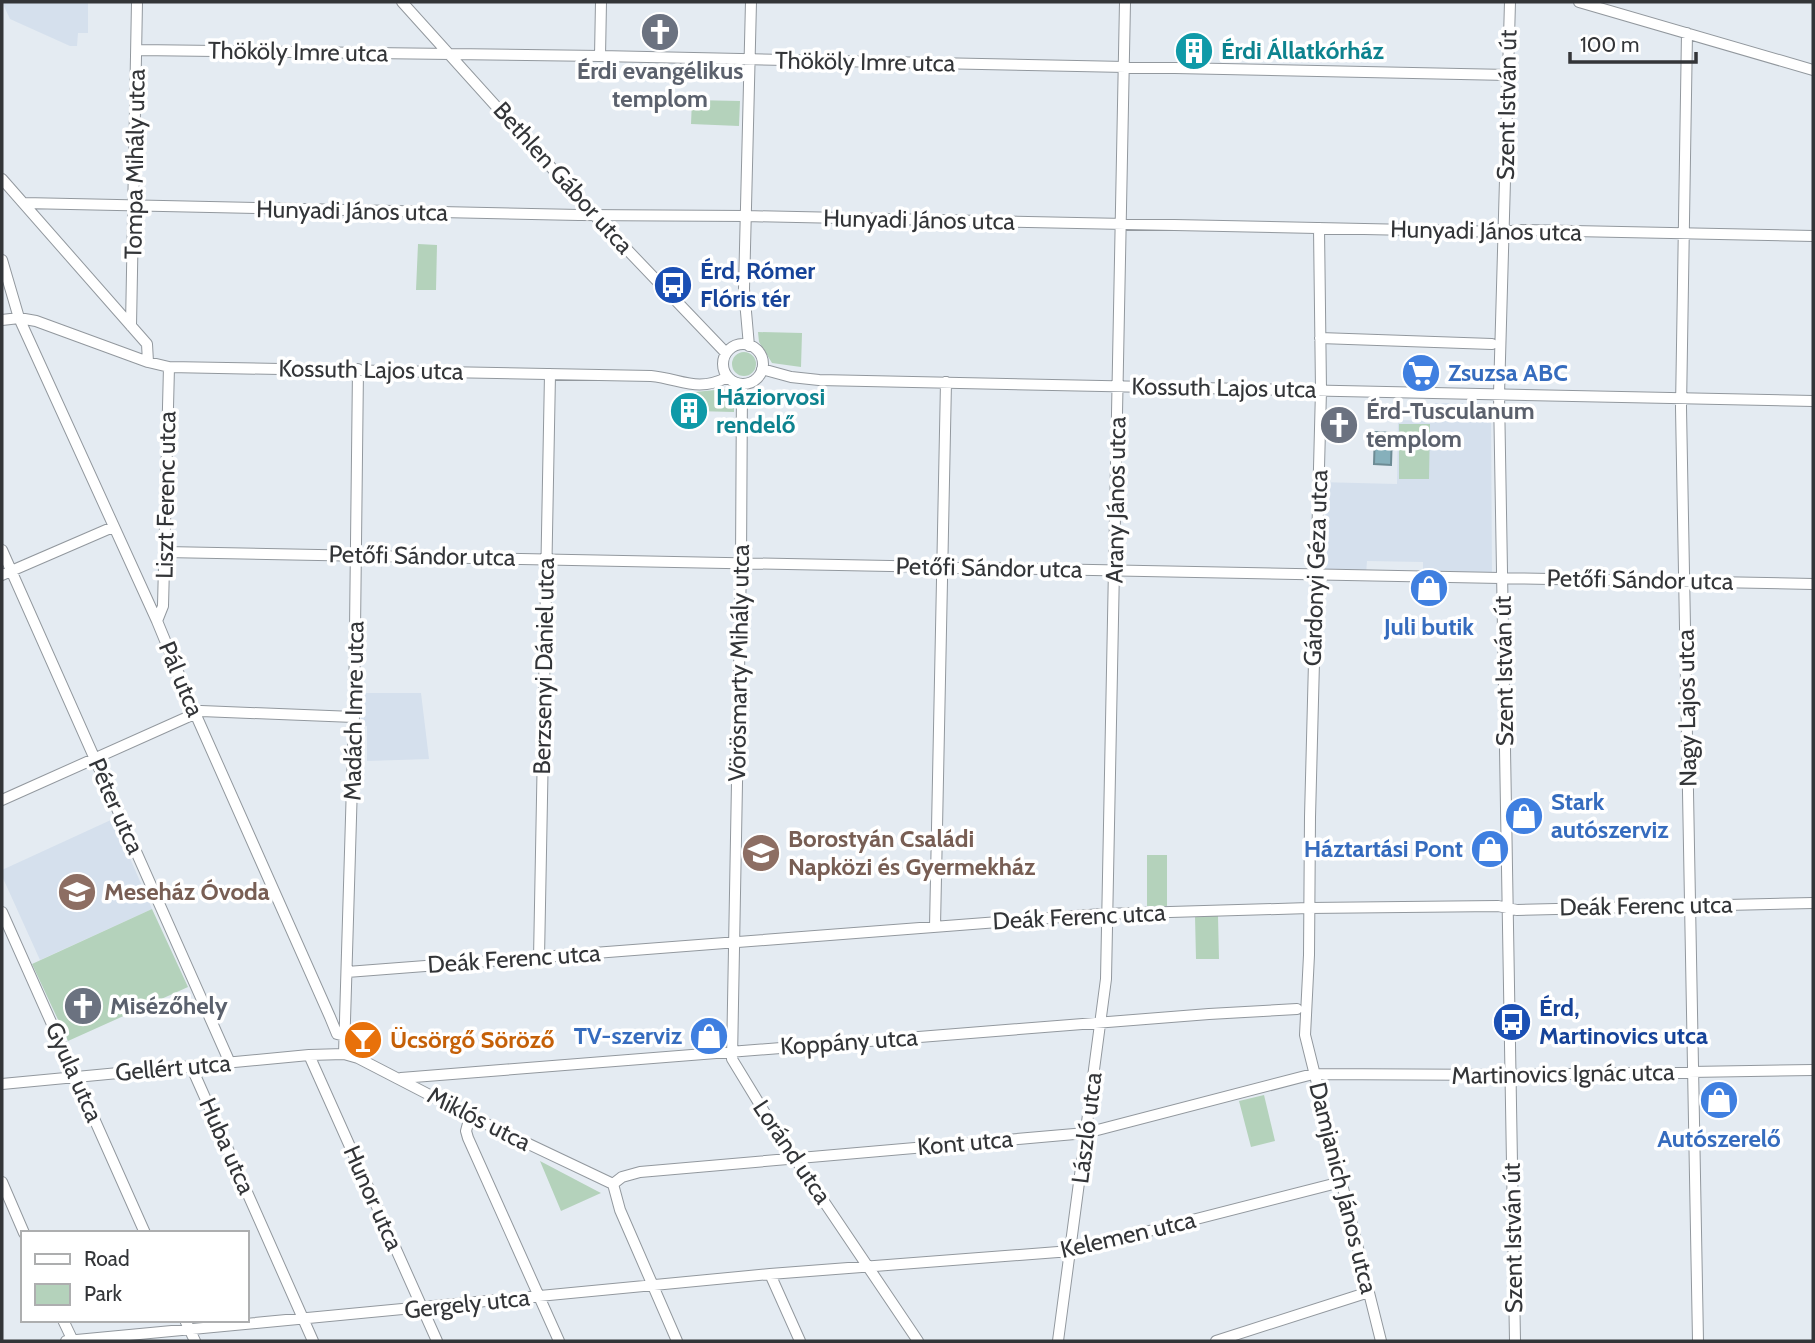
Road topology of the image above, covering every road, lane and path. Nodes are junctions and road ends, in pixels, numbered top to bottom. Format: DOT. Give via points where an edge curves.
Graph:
graph roads {
  1 [pos="402,2"];
  2 [pos="601,2"];
  3 [pos="751,2"];
  4 [pos="1125,2"];
  5 [pos="1510,2"];
  6 [pos="1579,2"];
  7 [pos="133,3"];
  8 [pos="1687,33"];
  9 [pos="138,50"];
  10 [pos="450,55"];
  11 [pos="600,56"];
  12 [pos="750,60"];
  13 [pos="1123,67"];
  14 [pos="1813,70"];
  15 [pos="1508,75"];
  16 [pos="2,179"];
  17 [pos="24,202"];
  18 [pos="134,206"];
  19 [pos="596,216"];
  20 [pos="746,216"];
  21 [pos="1122,225"];
  22 [pos="1319,228"];
  23 [pos="1505,232"];
  24 [pos="1684,234"];
  25 [pos="1813,236"];
  26 [pos="2,260"];
  27 [pos="19,318"];
  28 [pos="2,320"];
  29 [pos="131,326"];
  30 [pos="1320,338"];
  31 [pos="1492,344"];
  32 [pos="749,345"];
  33 [pos="726,353"];
  34 [pos="148,362"];
  35 [pos="170,367"];
  36 [pos="358,369"];
  37 [pos="762,369"];
  38 [pos="550,374"];
  39 [pos="728,377"];
  40 [pos="946,382"];
  41 [pos="742,384"];
  42 [pos="1118,386"];
  43 [pos="1321,390"];
  44 [pos="1499,394"];
  45 [pos="1681,397"];
  46 [pos="1813,401"];
  47 [pos="113,527"];
  48 [pos="2,550"];
  49 [pos="165,551"];
  50 [pos="357,556"];
  51 [pos="546,558"];
  52 [pos="741,562"];
  53 [pos="943,567"];
  54 [pos="1115,570"];
  55 [pos="6,573"];
  56 [pos="1315,573"];
  57 [pos="1502,578"];
  58 [pos="1684,581"];
  59 [pos="1813,584"];
  60 [pos="157,621"];
  61 [pos="195,713"];
  62 [pos="354,717"];
  63 [pos="95,758"];
  64 [pos="2,800"];
  65 [pos="1813,902"];
  66 [pos="1690,905"];
  67 [pos="1508,907"];
  68 [pos="1310,908"];
  69 [pos="2,912"];
  70 [pos="1108,913"];
  71 [pos="935,927"];
  72 [pos="734,942"];
  73 [pos="539,958"];
  74 [pos="347,972"];
  75 [pos="1306,996"];
  76 [pos="1297,1009"];
  77 [pos="1100,1023"];
  78 [pos="1305,1035"];
  79 [pos="345,1036"];
  80 [pos="731,1051"];
  81 [pos="344,1054"];
  82 [pos="309,1055"];
  83 [pos="230,1063"];
  84 [pos="191,1066"];
  85 [pos="1813,1070"];
  86 [pos="1694,1072"];
  87 [pos="1314,1074"];
  88 [pos="1510,1075"];
  89 [pos="76,1077"];
  90 [pos="401,1079"];
  91 [pos="2,1084"];
  92 [pos="470,1116"];
  93 [pos="1087,1133"];
  94 [pos="796,1158"];
  95 [pos="2,1181"];
  96 [pos="1341,1182"];
  97 [pos="613,1184"];
  98 [pos="23,1231"];
  99 [pos="144,1231"];
  100 [pos="1071,1251"];
  101 [pos="869,1267"];
  102 [pos="770,1274"];
  103 [pos="652,1286"];
  104 [pos="1369,1292"];
  105 [pos="539,1297"];
  106 [pos="422,1309"];
  107 [pos="303,1318"];
  108 [pos="248,1321"];
  109 [pos="64,1322"];
  110 [pos="237,1322"];
  111 [pos="187,1325"];
  112 [pos="66,1341"];
  113 [pos="72,1341"];
  114 [pos="195,1341"];
  115 [pos="313,1341"];
  116 [pos="437,1341"];
  117 [pos="559,1341"];
  118 [pos="677,1341"];
  119 [pos="800,1341"];
  120 [pos="918,1341"];
  121 [pos="1058,1341"];
  122 [pos="1216,1341"];
  123 [pos="1381,1341"];
  124 [pos="1514,1341"];
  125 [pos="1698,1341"];
  1 -- 10 [label="street, Bethlen Gábor utca"];
  2 -- 11 [label="street"];
  3 -- 12 [label="street"];
  4 -- 13 [label="street, Arany János utca"];
  5 -- 15 [label="street, Szent István út"];
  6 -- 8 [label="street"];
  7 -- 9 [label="street, Tompa Mihály utca"];
  8 -- 14 [label="street"];
  8 -- 24 [label="street, Nagy Lajos utca"];
  9 -- 10 [label="street, Thököly Imre utca"];
  9 -- 18 [label="street, Tompa Mihály utca"];
  10 -- 11 [label="street, Thököly Imre utca"];
  10 -- 19 [label="street, Bethlen Gábor utca"];
  11 -- 12 [label="street, Thököly Imre utca"];
  12 -- 13 [label="street, Thököly Imre utca"];
  12 -- 20 [label="street"];
  13 -- 15 [label="street, Thököly Imre utca"];
  13 -- 21 [label="street, Arany János utca"];
  15 -- 23 [label="street, Szent István út"];
  16 -- 17 [label="street"];
  17 -- 18 [label="street, Hunyadi János utca"];
  17 -- 29 [label="street"];
  18 -- 19 [label="street, Hunyadi János utca"];
  18 -- 29 [label="street, Tompa Mihály utca"];
  19 -- 20 [label="street, Hunyadi János utca"];
  19 -- 33 [label="street, Bethlen Gábor utca"];
  20 -- 21 [label="street, Hunyadi János utca"];
  20 -- 32 [label="street" via="744,289"];
  21 -- 22 [label="street, Hunyadi János utca"];
  21 -- 42 [label="street, Arany János utca"];
  22 -- 23 [label="street, Hunyadi János utca"];
  22 -- 30 [label="street, Gárdonyi Géza utca"];
  23 -- 24 [label="street, Hunyadi János utca"];
  23 -- 44 [label="street, Szent István út"];
  24 -- 25 [label="street, Hunyadi János utca"];
  24 -- 45 [label="street, Nagy Lajos utca"];
  26 -- 27 [label="street, Pál utca"];
  27 -- 28 [label="street"];
  27 -- 34 [label="street, Kossuth Lajos utca"];
  27 -- 47 [label="street, Pál utca"];
  29 -- 34 [label="street" via="147,344"];
  30 -- 31 [label="street"];
  30 -- 43 [label="street, Gárdonyi Géza utca"];
  32 -- 33 [label="street" via="737,345"];
  32 -- 37 [label="street" via="759,352"];
  33 -- 39 [label="street" via="723,365"];
  34 -- 35 [label="street, Kossuth Lajos utca"];
  35 -- 36 [label="street, Kossuth Lajos utca"];
  35 -- 49 [label="street, Liszt Ferenc utca"];
  36 -- 38 [label="street, Kossuth Lajos utca"];
  36 -- 50 [label="street, Madách Imre utca"];
  37 -- 40 [label="street, Kossuth Lajos utca" via="804,379"];
  37 -- 41 [label="street" via="755,380"];
  38 -- 39 [label="street, Kossuth Lajos utca" via="651,376 693,386"];
  38 -- 51 [label="street, Berzsenyi Dániel utca"];
  39 -- 41 [label="street"];
  40 -- 42 [label="street, Kossuth Lajos utca"];
  40 -- 53 [label="street"];
  41 -- 52 [label="street, Vörösmarty Mihály utca"];
  42 -- 43 [label="street, Kossuth Lajos utca"];
  42 -- 54 [label="street, Arany János utca"];
  43 -- 44 [label="street, Kossuth Lajos utca"];
  43 -- 56 [label="street, Gárdonyi Géza utca"];
  44 -- 45 [label="street, Kossuth Lajos utca"];
  44 -- 57 [label="street, Szent István út"];
  45 -- 46 [label="street, Kossuth Lajos utca"];
  45 -- 58 [label="street, Nagy Lajos utca"];
  47 -- 55 [label="street"];
  47 -- 60 [label="street, Pál utca"];
  48 -- 55 [label="street, Péter utca"];
  49 -- 50 [label="street, Petőfi Sándor utca"];
  49 -- 60 [label="street, Liszt Ferenc utca" via="163,606"];
  50 -- 51 [label="street, Petőfi Sándor utca"];
  50 -- 62 [label="street, Madách Imre utca"];
  51 -- 52 [label="street, Petőfi Sándor utca"];
  51 -- 73 [label="street, Berzsenyi Dániel utca"];
  52 -- 53 [label="street, Petőfi Sándor utca"];
  52 -- 72 [label="street, Vörösmarty Mihály utca"];
  53 -- 54 [label="street, Petőfi Sándor utca"];
  53 -- 71 [label="street"];
  54 -- 56 [label="street, Petőfi Sándor utca"];
  54 -- 70 [label="street, Arany János utca"];
  55 -- 63 [label="street, Péter utca"];
  56 -- 57 [label="street, Petőfi Sándor utca"];
  56 -- 68 [label="street, Gárdonyi Géza utca"];
  57 -- 58 [label="street, Petőfi Sándor utca"];
  57 -- 67 [label="street, Szent István út"];
  58 -- 59 [label="street, Petőfi Sándor utca"];
  58 -- 66 [label="street, Nagy Lajos utca"];
  60 -- 61 [label="street, Pál utca"];
  61 -- 62 [label="street" via="206,709"];
  61 -- 63 [label="street"];
  61 -- 79 [label="street, Pál utca" via="337,1034"];
  62 -- 74 [label="street, Madách Imre utca"];
  63 -- 64 [label="street"];
  63 -- 83 [label="street, Péter utca"];
  65 -- 66 [label="street, Deák Ferenc utca"];
  66 -- 67 [label="street, Deák Ferenc utca"];
  66 -- 86 [label="street, Nagy Lajos utca"];
  67 -- 68 [label="street, Deák Ferenc utca"];
  67 -- 88 [label="street, Szent István út"];
  68 -- 70 [label="street, Deák Ferenc utca"];
  68 -- 75 [label="street, Damjanich János utca"];
  69 -- 89 [label="street, Gyula utca"];
  70 -- 71 [label="street, Deák Ferenc utca"];
  70 -- 77 [label="street, László utca"];
  71 -- 72 [label="street, Deák Ferenc utca"];
  72 -- 73 [label="street, Deák Ferenc utca"];
  72 -- 80 [label="street, Loránd utca"];
  73 -- 74 [label="street, Deák Ferenc utca"];
  74 -- 79 [label="street, Madách Imre utca"];
  75 -- 76 [label="street"];
  75 -- 78 [label="street, Damjanich János utca"];
  76 -- 77 [label="street, Koppány utca"];
  76 -- 78 [label="street, Damjanich János utca"];
  77 -- 80 [label="street, Koppány utca"];
  77 -- 93 [label="street, László utca"];
  78 -- 87 [label="street, Damjanich János utca"];
  79 -- 81 [label="street, Madách Imre utca"];
  80 -- 90 [label="street, Koppány utca"];
  80 -- 94 [label="street, Loránd utca" via="733,1063"];
  81 -- 82 [label="street, Gellért utca"];
  81 -- 90 [label="street, Miklós utca"];
  82 -- 83 [label="street, Gellért utca"];
  82 -- 106 [label="street, Hunor utca"];
  83 -- 84 [label="street, Gellért utca"];
  84 -- 89 [label="street, Gellért utca"];
  84 -- 107 [label="street, Huba utca"];
  85 -- 86 [label="street, Martinovics Ignác utca"];
  86 -- 88 [label="street, Martinovics Ignác utca"];
  86 -- 125 [label="street, Nagy Lajos utca"];
  87 -- 88 [label="street, Martinovics Ignác utca"];
  87 -- 93 [label="street, Kont utca"];
  87 -- 96 [label="street, Damjanich János utca"];
  88 -- 124 [label="street, Szent István út"];
  89 -- 91 [label="street, Gellért utca"];
  89 -- 99 [label="street, Gyula utca"];
  90 -- 92 [label="street, Miklós utca"];
  92 -- 97 [label="street, Miklós utca"];
  92 -- 105 [label="street" via="468,1138"];
  93 -- 94 [label="street, Kont utca"];
  93 -- 100 [label="street, László utca"];
  94 -- 97 [label="street, Kont utca" via="639,1172"];
  94 -- 101 [label="street, Loránd utca"];
  95 -- 98 [label="street"];
  96 -- 100 [label="street, Kelemen utca"];
  96 -- 104 [label="street, Damjanich János utca"];
  97 -- 103 [label="street"];
  100 -- 101 [label="street, Kelemen utca"];
  100 -- 121 [label="street, László utca"];
  101 -- 102 [label="street, Gergely utca"];
  101 -- 120 [label="street, Loránd utca"];
  102 -- 103 [label="street, Gergely utca"];
  102 -- 119 [label="street"];
  103 -- 105 [label="street, Gergely utca"];
  103 -- 118 [label="street"];
  104 -- 122 [label="street"];
  104 -- 123 [label="street, Damjanich János utca"];
  105 -- 106 [label="street, Gergely utca"];
  105 -- 117 [label="street"];
  106 -- 107 [label="street, Gergely utca"];
  106 -- 116 [label="street, Hunor utca"];
  107 -- 108 [label="street, Gergely utca"];
  107 -- 115 [label="street, Huba utca"];
  109 -- 113 [label="street"];
  110 -- 111 [label="street, Gergely utca"];
  111 -- 113 [label="street, Gergely utca"];
  111 -- 114 [label="street"];
  112 -- 113 [label="street, Gergely utca"];
}
